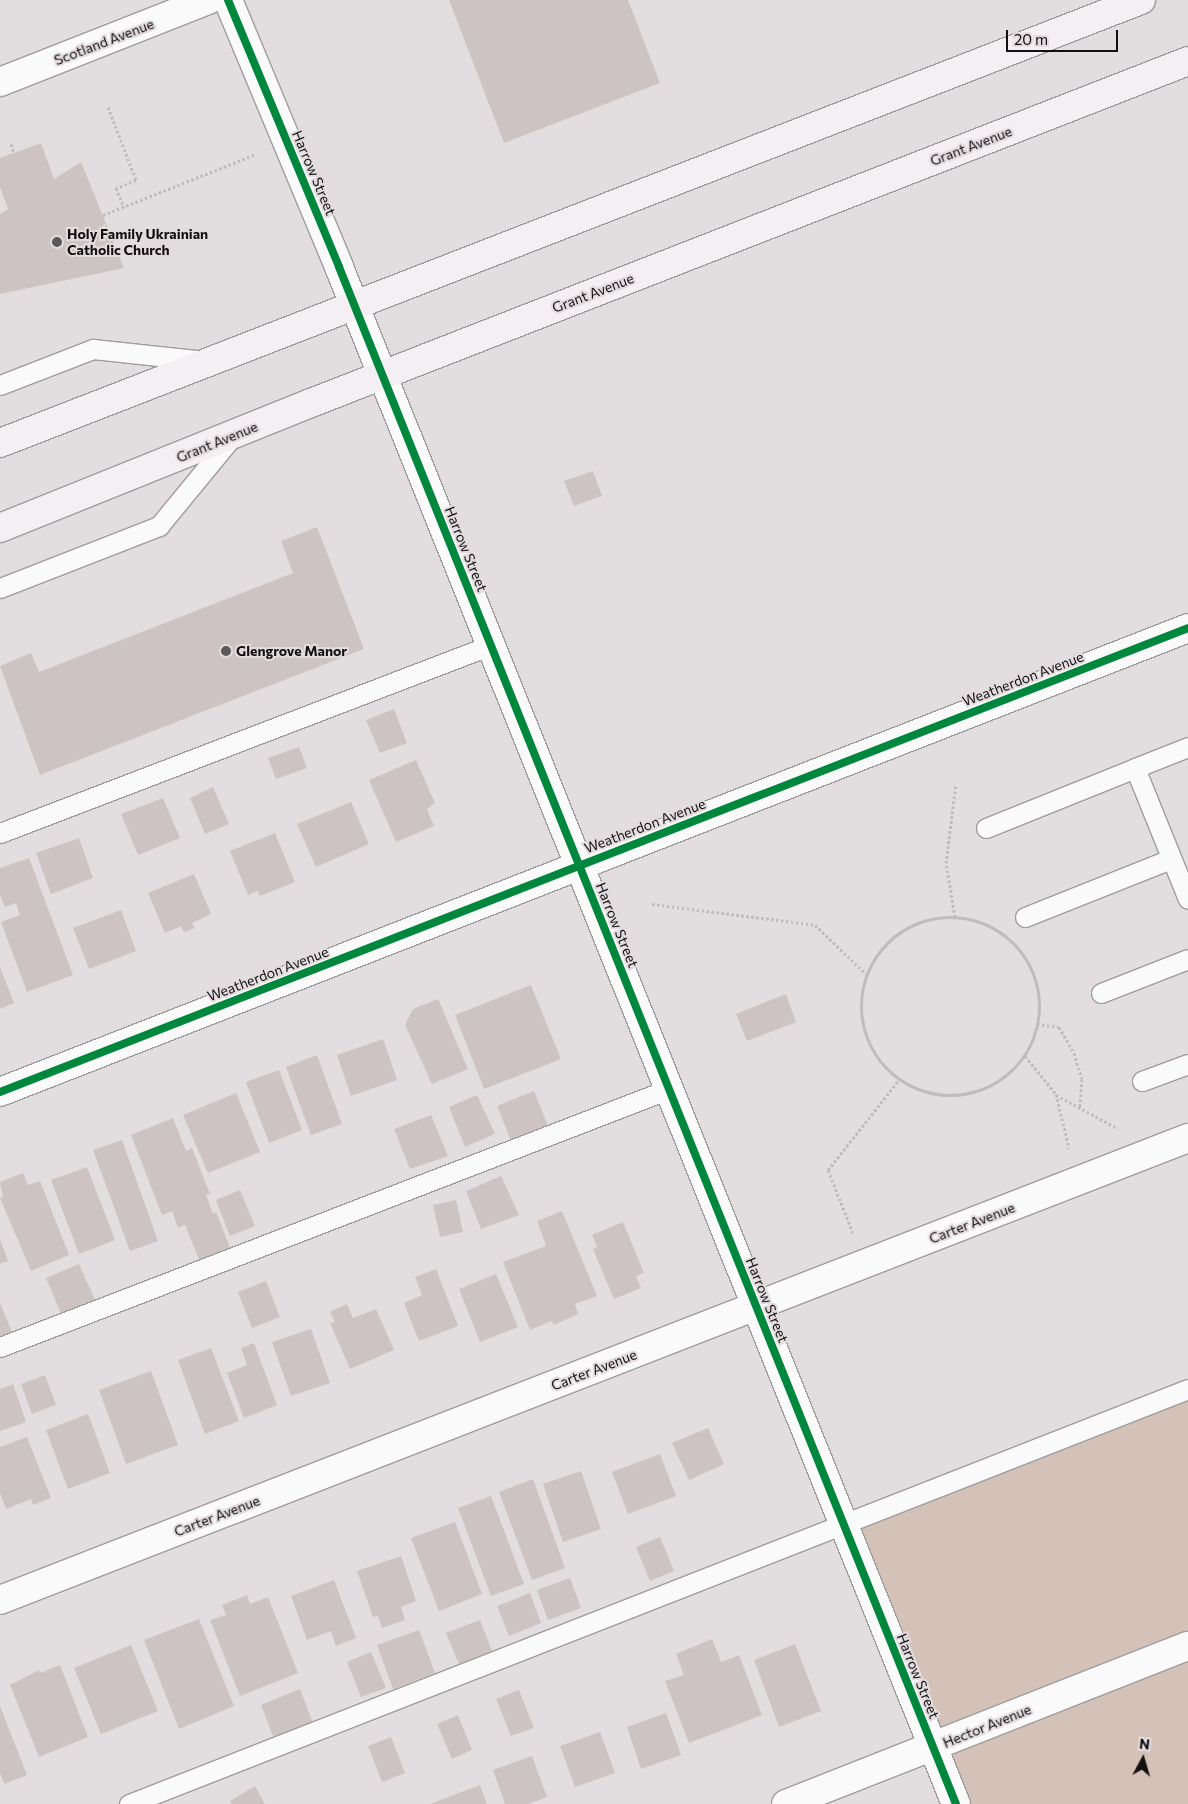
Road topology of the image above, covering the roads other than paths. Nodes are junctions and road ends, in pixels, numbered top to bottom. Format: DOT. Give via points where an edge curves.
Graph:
graph roads {
  1 [pos="208,0"];
  2 [pos="228,0"];
  3 [pos="1141,0"];
  4 [pos="1188,61"];
  5 [pos="0,82"];
  6 [pos="355,306"];
  7 [pos="209,362"];
  8 [pos="382,375"];
  9 [pos="0,385"];
  10 [pos="233,436"];
  11 [pos="0,443"];
  12 [pos="0,528"];
  13 [pos="0,588"];
  14 [pos="1188,628"];
  15 [pos="491,645"];
  16 [pos="1188,747"];
  17 [pos="1135,768"];
  18 [pos="986,828"];
  19 [pos="0,833"];
  20 [pos="1171,859"];
  21 [pos="579,865"];
  22 [pos="1188,899"];
  23 [pos="1026,917"];
  24 [pos="1188,960"];
  25 [pos="1101,993"];
  26 [pos="1188,1064"];
  27 [pos="1142,1081"];
  28 [pos="669,1089"];
  29 [pos="0,1092"];
  30 [pos="1188,1138"];
  31 [pos="756,1307"];
  32 [pos="0,1347"];
  33 [pos="1188,1389"];
  34 [pos="844,1525"];
  35 [pos="0,1600"];
  36 [pos="1188,1646"];
  37 [pos="933,1747"];
  38 [pos="129,1804"];
  39 [pos="786,1804"];
  40 [pos="956,1804"];
  1 -- 5 [label="street, Scotland Avenue"];
  2 -- 6 [label="street, Harrow Street"];
  3 -- 6 [label="main road"];
  4 -- 8 [label="main road, Grant Avenue"];
  6 -- 7 [label="main road"];
  6 -- 8 [label="street, Harrow Street"];
  7 -- 9 [label="lane" via="93,349"];
  7 -- 11 [label="main road"];
  8 -- 10 [label="main road, Grant Avenue"];
  8 -- 15 [label="street, Harrow Street"];
  10 -- 12 [label="main road, Grant Avenue"];
  10 -- 13 [label="lane" via="159,526"];
  14 -- 21 [label="street, Weatherdon Avenue"];
  15 -- 19 [label="lane"];
  15 -- 21 [label="street, Harrow Street"];
  16 -- 17 [label="lane"];
  17 -- 18 [label="lane"];
  17 -- 20 [label="lane"];
  20 -- 22 [label="lane"];
  20 -- 23 [label="lane"];
  21 -- 28 [label="street, Harrow Street"];
  21 -- 29 [label="street, Weatherdon Avenue"];
  24 -- 25 [label="lane"];
  26 -- 27 [label="lane"];
  28 -- 31 [label="street, Harrow Street"];
  28 -- 32 [label="lane"];
  30 -- 31 [label="street, Carter Avenue"];
  31 -- 34 [label="street, Harrow Street"];
  31 -- 35 [label="street, Carter Avenue"];
  33 -- 34 [label="lane"];
  34 -- 37 [label="street, Harrow Street"];
  34 -- 38 [label="lane"];
  36 -- 37 [label="street, Hector Avenue"];
  37 -- 39 [label="street, Hector Avenue"];
  37 -- 40 [label="street, Harrow Street"];
}
